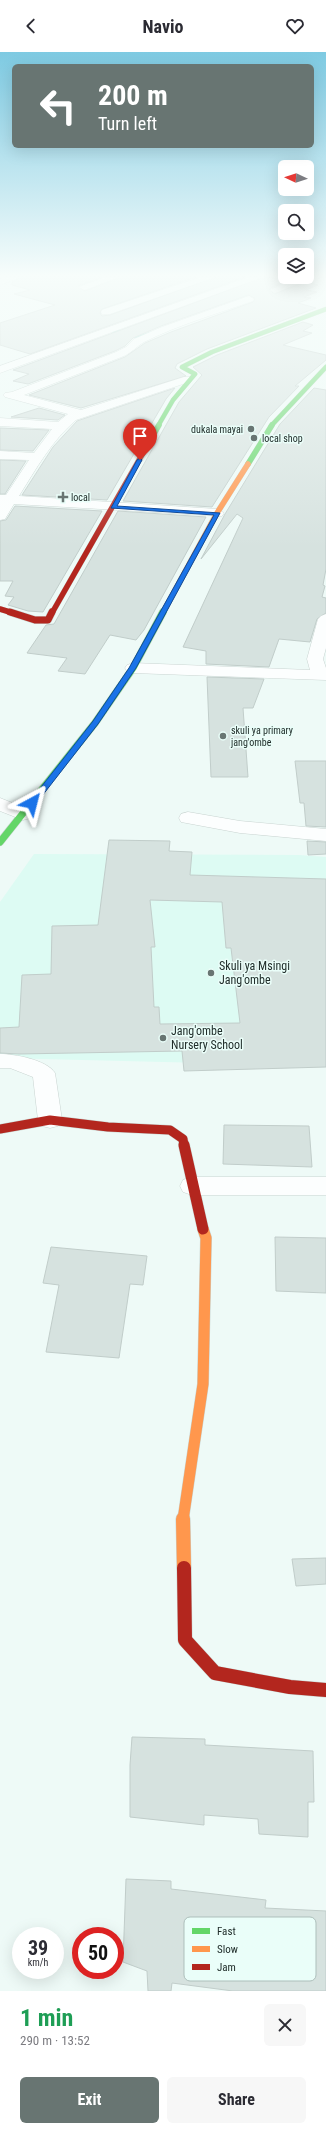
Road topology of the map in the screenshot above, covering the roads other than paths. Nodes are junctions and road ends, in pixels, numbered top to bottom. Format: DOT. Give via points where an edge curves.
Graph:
graph roads {
  1 [pos="85,367"];
  2 [pos="183,367"];
  3 [pos="325,367"];
  4 [pos="188,379"];
  5 [pos="0,393"];
  6 [pos="12,396"];
  7 [pos="81,414"];
  8 [pos="0,422"];
  9 [pos="61,426"];
  10 [pos="0,455"];
  11 [pos="37,457"];
  12 [pos="6,499"];
  13 [pos="113,507"];
  14 [pos="217,513"];
  15 [pos="0,516"];
  16 [pos="0,609"];
  17 [pos="326,619"];
  18 [pos="133,668"];
  19 [pos="323,675"];
  20 [pos="0,804"];
  21 [pos="23,814"];
  22 [pos="188,818"];
  23 [pos="326,835"];
  24 [pos="0,842"];
  25 [pos="0,1060"];
  26 [pos="50,1120"];
  27 [pos="0,1129"];
  28 [pos="192,1186"];
  29 [pos="326,1186"];
  30 [pos="326,1690"];
  1 -- 6 [label="street"];
  2 -- 4 [label="street" via="195,374"];
  3 -- 14 [label="street" via="274,421"];
  4 -- 7 [label="street"];
  4 -- 13 [label="street" via="173,400"];
  5 -- 6 [label="street"];
  6 -- 7 [label="street"];
  7 -- 9 [label="street" via="72,417"];
  8 -- 9 [label="street"];
  9 -- 11 [label="street"];
  10 -- 11 [label="street"];
  11 -- 12 [label="street"];
  12 -- 13 [label="street"];
  12 -- 15 [label="street"];
  13 -- 14 [label="street"];
  13 -- 16 [label="street" via="48,620 35,620"];
  14 -- 18 [label="street"];
  17 -- 19 [label="street" via="315,658"];
  18 -- 19 [label="street"];
  18 -- 21 [label="street" via="95,723"];
  20 -- 21 [label="street"];
  21 -- 24 [label="street"];
  22 -- 23 [label="street" via="240,827"];
  25 -- 26 [label="street" via="13,1061 44,1072"];
  26 -- 27 [label="street"];
  26 -- 28 [label="street" via="108,1127 170,1130 183,1139"];
  28 -- 29 [label="street"];
  28 -- 30 [label="street" via="206,1238 203,1384 183,1514 185,1640 215,1672 290,1687"];
}
